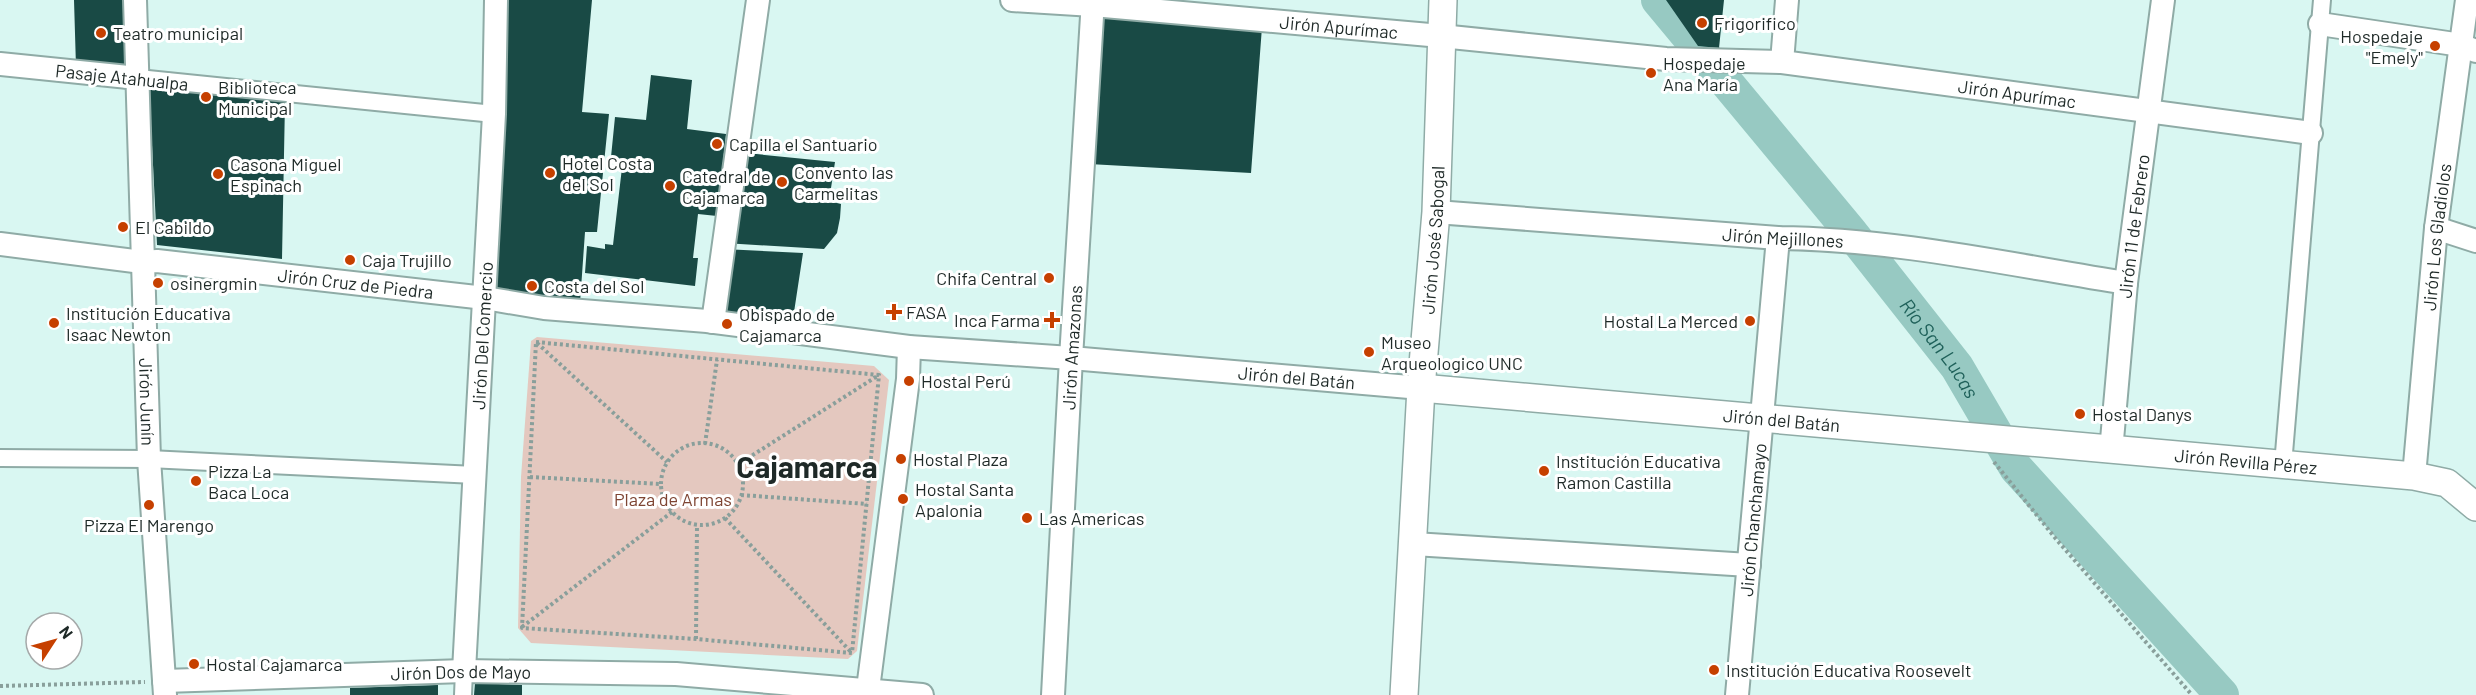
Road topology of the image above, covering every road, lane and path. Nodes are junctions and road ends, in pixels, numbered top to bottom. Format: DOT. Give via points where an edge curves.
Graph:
graph roads {
  1 [pos="135,0"];
  2 [pos="496,0"];
  3 [pos="758,0"];
  4 [pos="1012,0"];
  5 [pos="1443,0"];
  6 [pos="1787,0"];
  7 [pos="2163,0"];
  8 [pos="2322,0"];
  9 [pos="2467,0"];
  10 [pos="1093,2"];
  11 [pos="2320,24"];
  12 [pos="1441,36"];
  13 [pos="2468,48"];
  14 [pos="1782,62"];
  15 [pos="0,64"];
  16 [pos="138,78"];
  17 [pos="2148,111"];
  18 [pos="494,114"];
  19 [pos="2311,133"];
  20 [pos="1436,212"];
  21 [pos="2436,228"];
  22 [pos="1778,238"];
  23 [pos="2476,241"];
  24 [pos="0,244"];
  25 [pos="142,262"];
  26 [pos="2126,283"];
  27 [pos="485,298"];
  28 [pos="713,322"];
  29 [pos="536,342"];
  30 [pos="909,347"];
  31 [pos="1071,358"];
  32 [pos="717,360"];
  33 [pos="879,375"];
  34 [pos="1421,388"];
  35 [pos="1763,419"];
  36 [pos="1993,440"];
  37 [pos="705,444"];
  38 [pos="2111,451"];
  39 [pos="0,458"];
  40 [pos="149,459"];
  41 [pos="667,462"];
  42 [pos="737,465"];
  43 [pos="2283,465"];
  44 [pos="475,476"];
  45 [pos="2414,476"];
  46 [pos="530,477"];
  47 [pos="2447,483"];
  48 [pos="661,484"];
  49 [pos="2476,486"];
  50 [pos="741,495"];
  51 [pos="867,504"];
  52 [pos="2476,507"];
  53 [pos="672,512"];
  54 [pos="725,518"];
  55 [pos="697,525"];
  56 [pos="1414,544"];
  57 [pos="1749,565"];
  58 [pos="522,628"];
  59 [pos="696,639"];
  60 [pos="852,653"];
  61 [pos="464,670"];
  62 [pos="675,684"];
  63 [pos="0,686"];
  64 [pos="164,688"];
  65 [pos="868,689"];
  66 [pos="463,695"];
  67 [pos="922,695"];
  68 [pos="1053,695"];
  69 [pos="1404,695"];
  70 [pos="1737,695"];
  71 [pos="2192,695"];
  1 -- 16 [label="street, Jirón Junín"];
  2 -- 18 [label="street, Jirón Del Comercio"];
  3 -- 28 [label="street"];
  4 -- 10 [label="street, Jirón Apurímac"];
  5 -- 12 [label="street, Jirón José Sabogal"];
  6 -- 14 [label="street"];
  7 -- 17 [label="street, Jirón 11 de Febrero"];
  8 -- 11 [label="street"];
  9 -- 13 [label="street, Jirón Los Gladiolos"];
  10 -- 12 [label="street, Jirón Apurímac"];
  10 -- 31 [label="street, Jirón Amazonas"];
  11 -- 13 [label="street"];
  11 -- 19 [label="street"];
  12 -- 14 [label="street, Jirón Apurímac" via="1666,59"];
  12 -- 20 [label="street, Jirón José Sabogal"];
  13 -- 21 [label="street, Jirón Los Gladiolos"];
  14 -- 17 [label="street, Jirón Apurímac"];
  15 -- 16 [label="street, Pasaje Atahualpa"];
  16 -- 18 [label="street, Pasaje Atahualpa"];
  16 -- 25 [label="street, Jirón Junín"];
  17 -- 19 [label="street, Jirón Apurímac"];
  17 -- 26 [label="street, Jirón 11 de Febrero"];
  18 -- 27 [label="street, Jirón Del Comercio"];
  19 -- 43 [label="street"];
  20 -- 22 [label="street, Jirón Mejillones"];
  20 -- 34 [label="street, Jirón José Sabogal"];
  21 -- 23 [label="street"];
  21 -- 45 [label="street, Jirón Los Gladiolos"];
  22 -- 26 [label="street, Jirón Mejillones" via="1882,244"];
  22 -- 35 [label="street, Jirón Chanchamayo"];
  24 -- 25 [label="street, Jirón Cruz de Piedra"];
  25 -- 27 [label="street, Jirón Cruz de Piedra"];
  25 -- 40 [label="street, Jirón Junín"];
  26 -- 38 [label="street, Jirón 11 de Febrero"];
  27 -- 28 [label="street, Jirón Cruz de Piedra" via="544,308"];
  27 -- 44 [label="street, Jirón Del Comercio"];
  28 -- 30 [label="street, Jirón del Batán"];
  29 -- 32 [label="path"];
  29 -- 41 [label="path"];
  29 -- 46 [label="path"];
  30 -- 31 [label="street, Jirón del Batán"];
  30 -- 65 [label="street"];
  31 -- 34 [label="street, Jirón del Batán"];
  31 -- 68 [label="street, Jirón Amazonas"];
  32 -- 33 [label="path"];
  32 -- 37 [label="path"];
  33 -- 42 [label="path"];
  33 -- 51 [label="path"];
  34 -- 35 [label="street, Jirón del Batán"];
  34 -- 56 [label="street, Jirón José Sabogal"];
  35 -- 36 [label="street, Jirón del Batán"];
  35 -- 57 [label="street, Jirón Chanchamayo"];
  36 -- 38 [label="street, Jirón Revilla Pérez"];
  36 -- 71 [label="path" via="2056,539"];
  37 -- 41 [label="path" via="681,449"];
  37 -- 42 [label="path" via="722,449"];
  38 -- 43 [label="street, Jirón Revilla Pérez"];
  39 -- 40 [label="street"];
  40 -- 44 [label="street"];
  40 -- 64 [label="street, Jirón Junín"];
  41 -- 48 [label="path"];
  42 -- 50 [label="path"];
  43 -- 45 [label="street, Jirón Revilla Pérez"];
  44 -- 61 [label="street, Jirón Del Comercio"];
  45 -- 47 [label="street, Jirón Revilla Pérez"];
  46 -- 48 [label="path"];
  46 -- 58 [label="path"];
  47 -- 49 [label="street, Jirón Revilla Pérez"];
  47 -- 52 [label="street"];
  48 -- 53 [label="path"];
  50 -- 51 [label="path"];
  50 -- 54 [label="path"];
  51 -- 60 [label="path"];
  53 -- 55 [label="path"];
  53 -- 58 [label="path"];
  54 -- 55 [label="path"];
  54 -- 60 [label="path"];
  55 -- 59 [label="path"];
  56 -- 57 [label="street"];
  56 -- 69 [label="street, Jirón José Sabogal"];
  57 -- 70 [label="street, Jirón Chanchamayo"];
  58 -- 59 [label="path"];
  59 -- 60 [label="path"];
  61 -- 62 [label="street, Jirón Dos de Mayo"];
  61 -- 64 [label="street, Jirón Dos de Mayo"];
  61 -- 66 [label="street"];
  62 -- 65 [label="street, Jirón Dos de Mayo"];
  63 -- 64 [label="path"];
  65 -- 67 [label="street, Jirón Dos de Mayo"];
}
